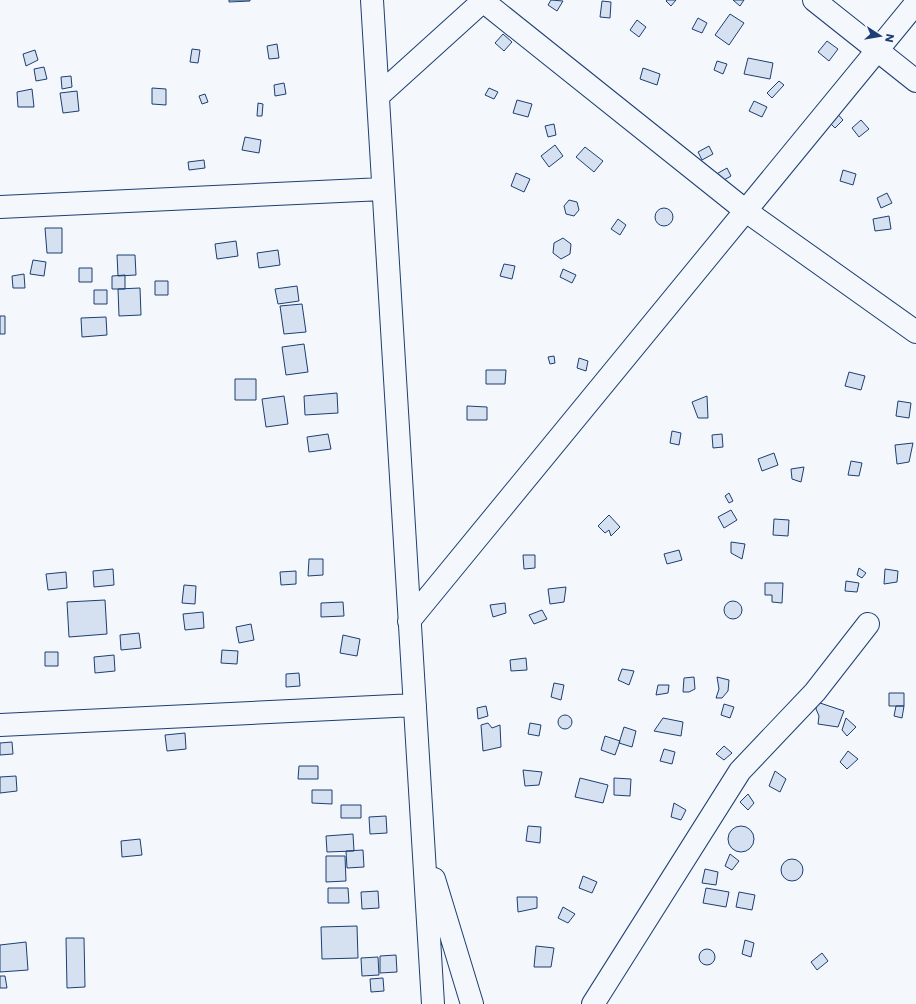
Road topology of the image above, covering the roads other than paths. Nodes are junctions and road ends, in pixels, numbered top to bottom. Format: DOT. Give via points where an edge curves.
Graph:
graph roads {
  1 [pos="372,0"];
  2 [pos="814,0"];
  3 [pos="483,1"];
  4 [pos="916,3"];
  5 [pos="878,51"];
  6 [pos="916,81"];
  7 [pos="378,96"];
  8 [pos="383,189"];
  9 [pos="0,207"];
  10 [pos="746,211"];
  11 [pos="916,332"];
  12 [pos="410,621"];
  13 [pos="868,624"];
  14 [pos="415,705"];
  15 [pos="0,725"];
  16 [pos="423,842"];
  17 [pos="433,1004"];
  18 [pos="472,1004"];
  19 [pos="592,1004"];
  1 -- 7 [label="street"];
  2 -- 5 [label="street"];
  3 -- 7 [label="street"];
  3 -- 10 [label="street"];
  4 -- 5 [label="street"];
  5 -- 6 [label="street"];
  5 -- 10 [label="street"];
  7 -- 8 [label="street"];
  8 -- 9 [label="street"];
  8 -- 12 [label="street"];
  10 -- 11 [label="street"];
  10 -- 12 [label="street"];
  12 -- 14 [label="street"];
  13 -- 19 [label="street" via="815,692 740,771"];
  14 -- 15 [label="street"];
  14 -- 16 [label="street"];
  16 -- 17 [label="street"];
  16 -- 18 [label="street"];
}
